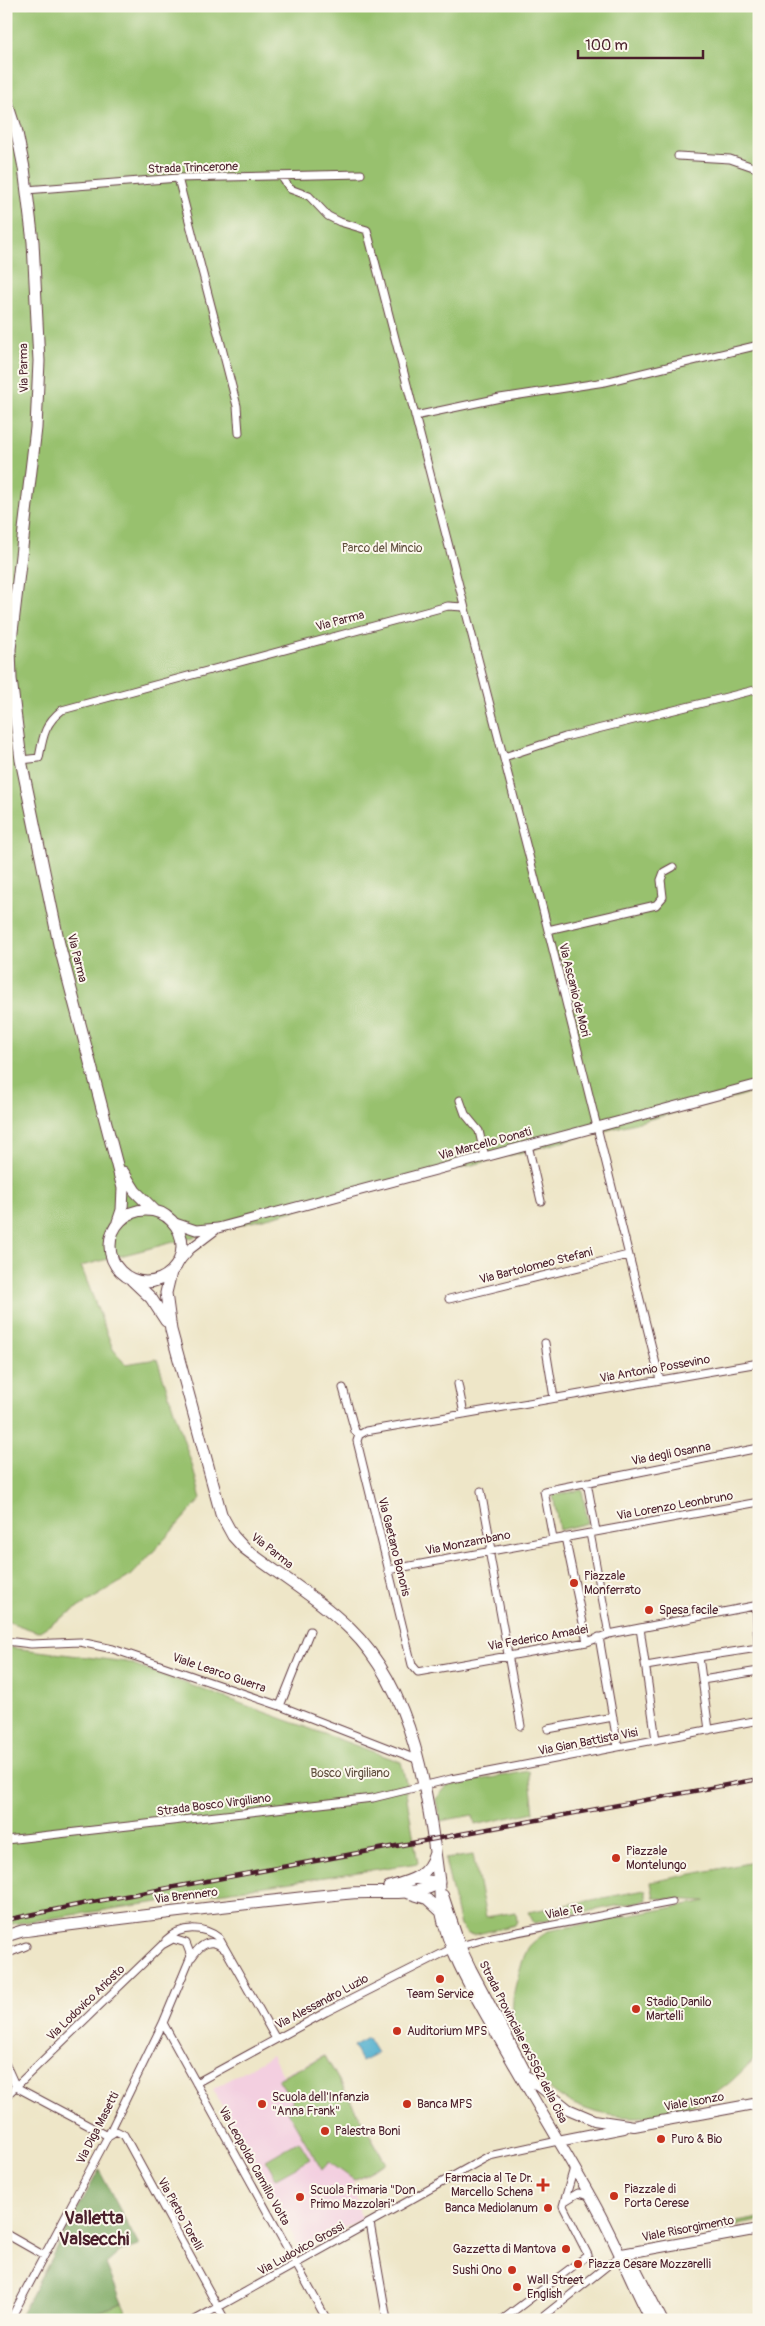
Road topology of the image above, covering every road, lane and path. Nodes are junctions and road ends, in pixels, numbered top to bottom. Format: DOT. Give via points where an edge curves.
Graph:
graph roads {
  1 [pos="6,97"];
  2 [pos="678,156"];
  3 [pos="759,170"];
  4 [pos="361,174"];
  5 [pos="281,176"];
  6 [pos="178,178"];
  7 [pos="26,190"];
  8 [pos="759,345"];
  9 [pos="415,416"];
  10 [pos="239,433"];
  11 [pos="463,607"];
  12 [pos="759,689"];
  13 [pos="504,757"];
  14 [pos="21,760"];
  15 [pos="673,867"];
  16 [pos="548,930"];
  17 [pos="759,1084"];
  18 [pos="460,1100"];
  19 [pos="596,1127"];
  20 [pos="528,1145"];
  21 [pos="486,1157"];
  22 [pos="116,1160"];
  23 [pos="542,1201"];
  24 [pos="154,1210"];
  25 [pos="118,1222"];
  26 [pos="175,1223"];
  27 [pos="218,1228"];
  28 [pos="628,1255"];
  29 [pos="174,1268"];
  30 [pos="131,1279"];
  31 [pos="449,1299"];
  32 [pos="171,1330"];
  33 [pos="545,1343"];
  34 [pos="759,1363"];
  35 [pos="660,1380"];
  36 [pos="458,1384"];
  37 [pos="343,1388"];
  38 [pos="554,1398"];
  39 [pos="464,1414"];
  40 [pos="359,1435"];
  41 [pos="759,1448"];
  42 [pos="587,1482"];
  43 [pos="481,1491"];
  44 [pos="759,1502"];
  45 [pos="593,1532"];
  46 [pos="566,1537"];
  47 [pos="553,1539"];
  48 [pos="490,1550"];
  49 [pos="388,1570"];
  50 [pos="758,1605"];
  51 [pos="640,1628"];
  52 [pos="310,1631"];
  53 [pos="609,1634"];
  54 [pos="599,1637"];
  55 [pos="6,1641"];
  56 [pos="587,1642"];
  57 [pos="758,1649"];
  58 [pos="509,1654"];
  59 [pos="699,1657"];
  60 [pos="412,1665"];
  61 [pos="646,1666"];
  62 [pos="759,1670"];
  63 [pos="702,1680"];
  64 [pos="280,1706"];
  65 [pos="613,1717"];
  66 [pos="759,1720"];
  67 [pos="522,1726"];
  68 [pos="548,1729"];
  69 [pos="709,1730"];
  70 [pos="656,1740"];
  71 [pos="618,1747"];
  72 [pos="416,1758"];
  73 [pos="423,1786"];
  74 [pos="6,1840"];
  75 [pos="435,1851"];
  76 [pos="417,1879"];
  77 [pos="439,1882"];
  78 [pos="371,1891"];
  79 [pos="672,1902"];
  80 [pos="441,1912"];
  81 [pos="6,1936"];
  82 [pos="162,1945"];
  83 [pos="26,1946"];
  84 [pos="456,1947"];
  85 [pos="6,1954"];
  86 [pos="229,1955"];
  87 [pos="190,1961"];
  88 [pos="163,2023"];
  89 [pos="276,2039"];
  90 [pos="6,2065"];
  91 [pos="528,2077"];
  92 [pos="196,2083"];
  93 [pos="16,2087"];
  94 [pos="6,2096"];
  95 [pos="759,2103"];
  96 [pos="634,2126"];
  97 [pos="108,2136"];
  98 [pos="558,2141"];
  99 [pos="574,2168"];
  100 [pos="591,2196"];
  101 [pos="565,2201"];
  102 [pos="370,2224"];
  103 [pos="759,2229"];
  104 [pos="6,2234"];
  105 [pos="622,2254"];
  106 [pos="43,2255"];
  107 [pos="296,2264"];
  108 [pos="218,2307"];
  109 [pos="10,2320"];
  110 [pos="195,2320"];
  111 [pos="225,2320"];
  112 [pos="327,2320"];
  113 [pos="387,2320"];
  114 [pos="502,2320"];
  115 [pos="539,2320"];
  116 [pos="651,2320"];
  117 [pos="662,2320"];
  1 -- 7 [label="main road, Via Parma" via="16,128"];
  2 -- 3 [label="street" via="730,159"];
  4 -- 5 [label="street, Strada Trincerone"];
  5 -- 6 [label="street, Strada Trincerone"];
  5 -- 9 [label="street, Via Ascanio de Mori" via="290,189 310,196 328,216 367,230"];
  6 -- 7 [label="street, Strada Trincerone"];
  6 -- 10 [label="street" via="236,406"];
  7 -- 14 [label="main road, Via Parma" via="33,242 38,399 10,649"];
  8 -- 9 [label="street" via="605,382 500,398"];
  9 -- 11 [label="street, Via Ascanio de Mori"];
  11 -- 13 [label="street, Via Ascanio de Mori"];
  11 -- 14 [label="street, Via Parma" via="448,606 62,710 50,719 38,758"];
  12 -- 13 [label="street" via="565,737"];
  13 -- 16 [label="street, Via Ascanio de Mori"];
  14 -- 22 [label="main road, Via Parma" via="59,944"];
  15 -- 16 [label="street" via="664,872 661,880 663,897 656,905"];
  16 -- 19 [label="street, Via Ascanio de Mori"];
  17 -- 19 [label="street, Via Marcello Donati"];
  18 -- 21 [label="street" via="465,1114 479,1131"];
  19 -- 20 [label="street, Via Marcello Donati"];
  19 -- 28 [label="street, Via Ascanio de Mori"];
  20 -- 21 [label="street, Via Marcello Donati"];
  20 -- 23 [label="street"];
  21 -- 27 [label="street, Via Marcello Donati"];
  22 -- 24 [label="main road, Via Parma" via="135,1191"];
  22 -- 25 [label="main road, Via Parma" via="124,1197"];
  24 -- 25 [label="main road" via="140,1210"];
  24 -- 26 [label="main road"];
  25 -- 30 [label="main road" via="110,1239 110,1253 117,1267"];
  26 -- 27 [label="street, Via Marcello Donati" via="196,1230"];
  26 -- 29 [label="main road" via="182,1244"];
  27 -- 29 [label="street, Via Marcello Donati" via="190,1249"];
  28 -- 31 [label="street, Via Bartolomeo Stefani"];
  28 -- 35 [label="street, Via Ascanio de Mori"];
  29 -- 30 [label="main road" via="152,1281"];
  29 -- 32 [label="main road, Via Parma" via="166,1293"];
  30 -- 32 [label="main road, Via Parma" via="151,1298"];
  32 -- 72 [label="main road, Via Parma" via="216,1501 228,1528 244,1548 332,1614 363,1643 399,1700"];
  33 -- 38 [label="street"];
  34 -- 35 [label="street, Via Antonio Possevino"];
  35 -- 38 [label="street, Via Antonio Possevino"];
  36 -- 39 [label="street"];
  37 -- 40 [label="street, Via Gaetano Bonoris"];
  38 -- 39 [label="street, Via Antonio Possevino"];
  39 -- 40 [label="street, Via Antonio Possevino" via="366,1431"];
  40 -- 49 [label="street, Via Gaetano Bonoris" via="357,1441"];
  41 -- 42 [label="street, Via degli Osanna"];
  42 -- 45 [label="street"];
  42 -- 47 [label="street, Via degli Osanna" via="544,1491"];
  43 -- 48 [label="street"];
  44 -- 45 [label="street, Via Lorenzo Leonbruno"];
  45 -- 46 [label="street, Via Lorenzo Leonbruno"];
  45 -- 53 [label="street"];
  46 -- 47 [label="street, Via Monzambano"];
  46 -- 56 [label="street"];
  47 -- 48 [label="street, Via Monzambano"];
  48 -- 49 [label="street, Via Monzambano"];
  48 -- 58 [label="street"];
  49 -- 60 [label="street, Via Gaetano Bonoris"];
  50 -- 51 [label="street, Via Federico Amadei"];
  50 -- 57 [label="street"];
  51 -- 53 [label="street, Via Federico Amadei"];
  51 -- 61 [label="street"];
  52 -- 64 [label="street"];
  53 -- 54 [label="street, Via Federico Amadei"];
  54 -- 56 [label="street, Via Federico Amadei"];
  54 -- 65 [label="street"];
  55 -- 64 [label="street, Viale Learco Guerra" via="32,1644 80,1642 113,1649"];
  56 -- 58 [label="street, Via Federico Amadei"];
  57 -- 59 [label="street"];
  58 -- 60 [label="street, Via Federico Amadei" via="418,1672"];
  58 -- 67 [label="street"];
  59 -- 61 [label="street"];
  59 -- 63 [label="street"];
  61 -- 70 [label="street"];
  62 -- 63 [label="street"];
  63 -- 69 [label="street"];
  64 -- 72 [label="street, Viale Learco Guerra"];
  65 -- 68 [label="street"];
  65 -- 71 [label="street"];
  66 -- 69 [label="street, Via Gian Battista Visi"];
  69 -- 70 [label="street, Via Gian Battista Visi"];
  70 -- 71 [label="street, Via Gian Battista Visi"];
  71 -- 73 [label="street, Via Gian Battista Visi"];
  72 -- 73 [label="main road, Via Parma"];
  73 -- 74 [label="street, Strada Bosco Virgiliano" via="374,1798"];
  73 -- 75 [label="main road, Via Parma"];
  75 -- 76 [label="main road" via="432,1864"];
  75 -- 77 [label="main road, Via Parma"];
  76 -- 77 [label="main road, Via Brennero"];
  76 -- 78 [label="main road, Via Brennero"];
  77 -- 78 [label="main road, Via Brennero" via="424,1891"];
  77 -- 80 [label="main road, Strada Provinciale exSS62 della Cisa"];
  77 -- 84 [label="main road, Strada Provinciale exSS62 della Cisa"];
  78 -- 80 [label="main road, Via Brennero" via="415,1894 427,1899"];
  78 -- 81 [label="main road, Via Brennero" via="222,1905 22,1931"];
  79 -- 84 [label="street, Viale Te"];
  80 -- 84 [label="main road, Strada Provinciale exSS62 della Cisa"];
  82 -- 86 [label="street, Via Lodovico Ariosto" via="177,1932 196,1928 219,1938"];
  82 -- 87 [label="street" via="173,1939 186,1943 191,1951"];
  82 -- 93 [label="street, Via Lodovico Ariosto"];
  83 -- 85 [label="street"];
  84 -- 89 [label="street, Via Alessandro Luzio"];
  84 -- 91 [label="main road, Strada Provinciale exSS62 della Cisa"];
  84 -- 98 [label="main road, Strada Provinciale exSS62 della Cisa" via="466,1977"];
  86 -- 87 [label="street, Via Diga Masetti" via="219,1944 208,1942 198,1948"];
  86 -- 89 [label="street, Via Lodovico Ariosto"];
  87 -- 88 [label="street, Via Diga Masetti"];
  88 -- 92 [label="street, Via Leopoldo Camillo Volta"];
  88 -- 97 [label="street, Via Diga Masetti"];
  89 -- 92 [label="street, Via Alessandro Luzio"];
  90 -- 93 [label="street"];
  91 -- 96 [label="main road, Viale Isonzo" via="568,2109 594,2120"];
  91 -- 98 [label="main road, Strada Provinciale exSS62 della Cisa"];
  92 -- 107 [label="street, Via Leopoldo Camillo Volta"];
  93 -- 94 [label="street, Via Lodovico Ariosto"];
  93 -- 97 [label="street"];
  95 -- 96 [label="main road, Viale Isonzo"];
  96 -- 98 [label="main road, Viale Isonzo"];
  97 -- 106 [label="street, Via Diga Masetti"];
  97 -- 108 [label="street, Via Pietro Torelli" via="116,2131 124,2135"];
  98 -- 99 [label="main road"];
  98 -- 102 [label="street, Via Ludovico Grossi" via="489,2156"];
  99 -- 100 [label="main road"];
  99 -- 101 [label="street"];
  100 -- 101 [label="street" via="578,2193"];
  100 -- 105 [label="main road"];
  101 -- 114 [label="street" via="563,2206 588,2255"];
  102 -- 107 [label="street, Via Ludovico Grossi"];
  102 -- 113 [label="street"];
  103 -- 105 [label="main road, Viale Risorgimento"];
  104 -- 106 [label="street"];
  105 -- 115 [label="street"];
  105 -- 116 [label="main road" via="627,2274"];
  105 -- 117 [label="main road" via="636,2269"];
  106 -- 109 [label="street, Via Diga Masetti"];
  107 -- 108 [label="street, Via Ludovico Grossi"];
  107 -- 112 [label="street, Via Leopoldo Camillo Volta"];
  108 -- 110 [label="street, Via Ludovico Grossi"];
  108 -- 111 [label="street, Via Pietro Torelli"];
}
